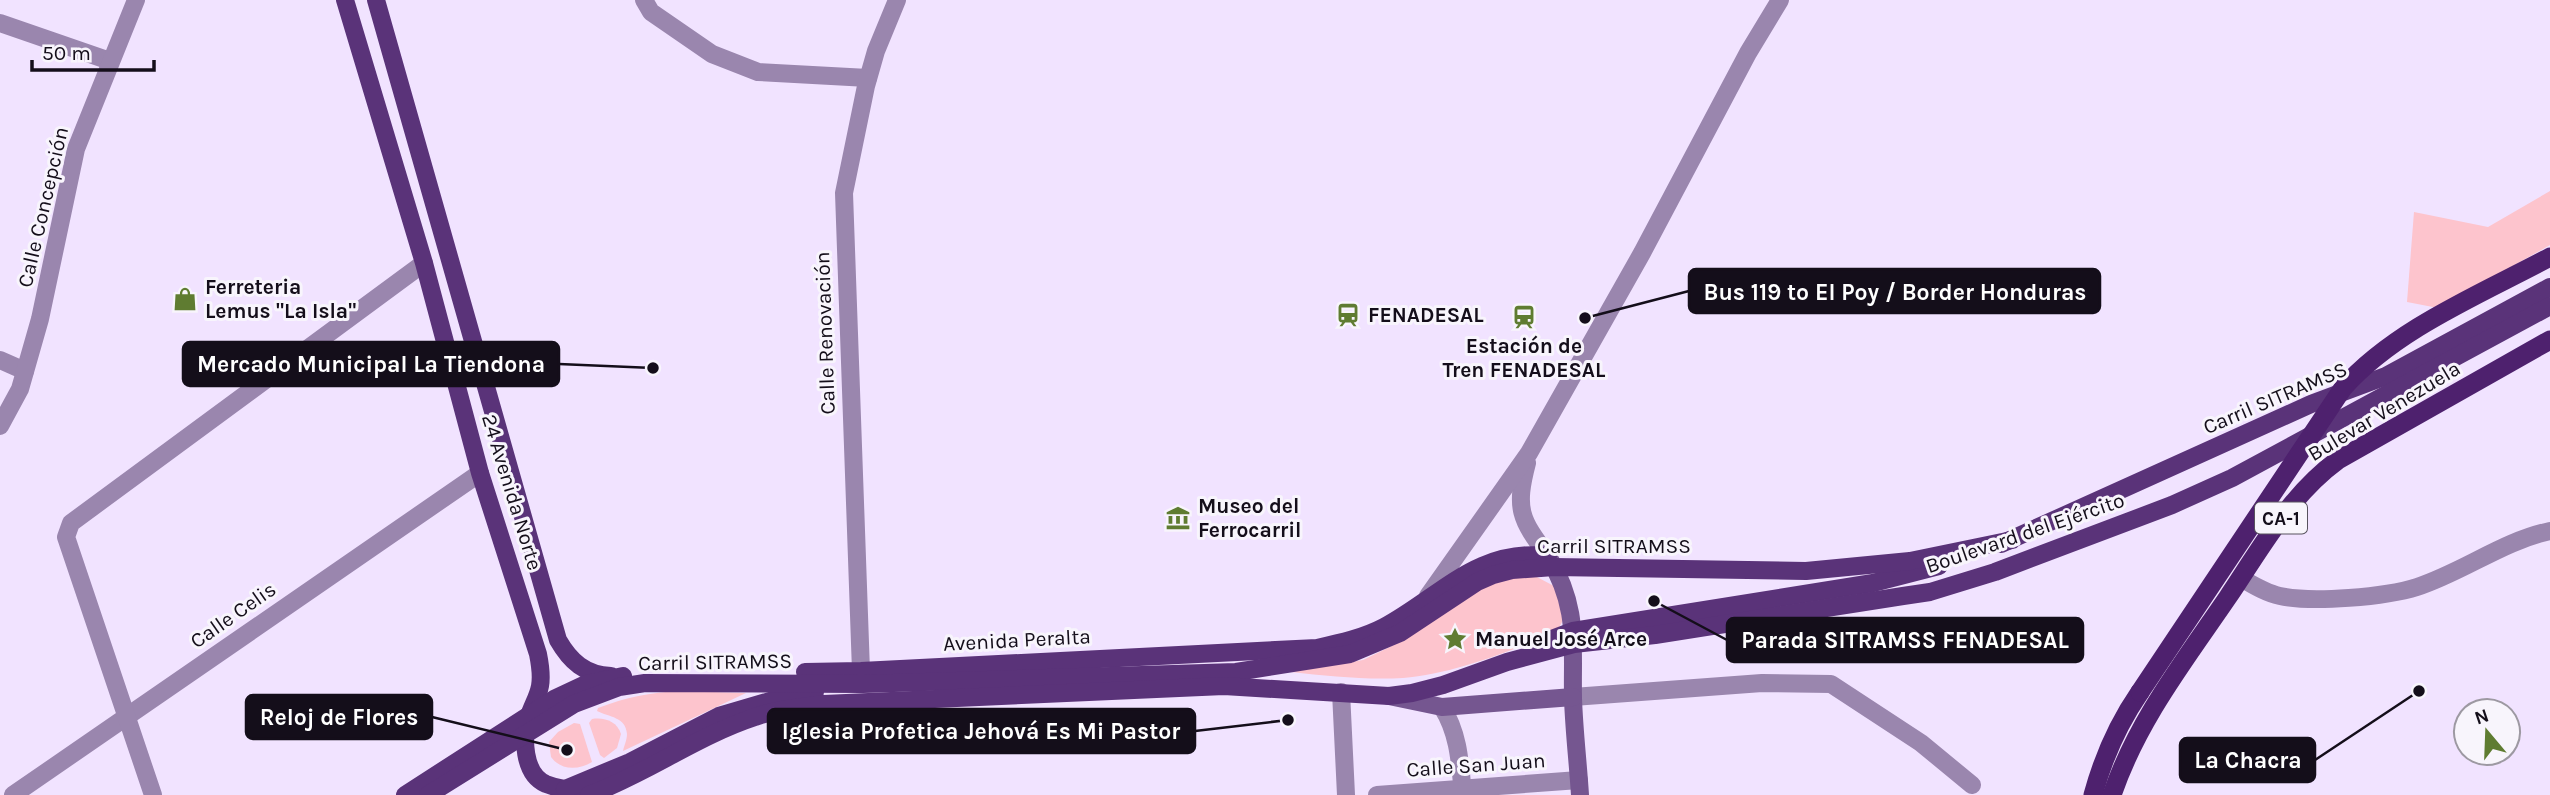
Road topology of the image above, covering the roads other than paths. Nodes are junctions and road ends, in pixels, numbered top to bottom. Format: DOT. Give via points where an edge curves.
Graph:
graph roads {
  1 [pos="136,0"];
  2 [pos="345,0"];
  3 [pos="376,0"];
  4 [pos="644,0"];
  5 [pos="897,0"];
  6 [pos="1780,0"];
  7 [pos="0,23"];
  8 [pos="110,61"];
  9 [pos="868,78"];
  10 [pos="2550,257"];
  11 [pos="424,263"];
  12 [pos="2550,287"];
  13 [pos="2550,306"];
  14 [pos="2550,340"];
  15 [pos="0,360"];
  16 [pos="25,371"];
  17 [pos="0,426"];
  18 [pos="1529,453"];
  19 [pos="480,473"];
  20 [pos="2550,531"];
  21 [pos="2012,540"];
  22 [pos="1551,562"];
  23 [pos="2241,578"];
  24 [pos="1424,602"];
  25 [pos="1574,637"];
  26 [pos="1236,672"];
  27 [pos="618,677"];
  28 [pos="862,678"];
  29 [pos="1341,692"];
  30 [pos="1389,696"];
  31 [pos="1573,697"];
  32 [pos="1441,707"];
  33 [pos="126,717"];
  34 [pos="527,725"];
  35 [pos="1972,785"];
  36 [pos="1579,788"];
  37 [pos="557,792"];
  38 [pos="1463,792"];
  39 [pos="591,794"];
  40 [pos="13,795"];
  41 [pos="153,795"];
  42 [pos="405,795"];
  43 [pos="428,795"];
  44 [pos="1346,795"];
  45 [pos="1377,795"];
  46 [pos="2093,795"];
  47 [pos="2112,795"];
  1 -- 8 [label="street, Calle Concepción"];
  2 -- 11 [label="main road, 24 Avenida Norte"];
  3 -- 27 [label="main road, 24 Avenida Norte" via="558,640 582,668"];
  4 -- 9 [label="street" via="652,12 712,54 758,72"];
  5 -- 9 [label="street, Calle Renovación"];
  6 -- 18 [label="street"];
  7 -- 8 [label="street"];
  8 -- 16 [label="street, Calle Concepción" via="76,149"];
  9 -- 28 [label="street, Calle Renovación" via="845,179 843,209"];
  10 -- 46 [label="highway, CA-1, bridge" via="2403,336 2375,355 2343,387 2128,710"];
  11 -- 19 [label="main road, 24 Avenida Norte"];
  11 -- 33 [label="street" via="71,523 66,537"];
  12 -- 21 [label="main road, Carril SITRAMSS" via="2386,376 2311,404"];
  13 -- 25 [label="main road, Boulevard del Ejército" via="2232,478 1994,572 1903,597 1654,635"];
  14 -- 23 [label="highway, Bulevar Venezuela / CA-1" via="2316,476 2276,524"];
  15 -- 16 [label="street"];
  16 -- 17 [label="street, Calle Concepción"];
  18 -- 22 [label="street" via="1521,485 1522,517"];
  18 -- 24 [label="street"];
  19 -- 33 [label="street, Calle Celis"];
  19 -- 34 [label="main road, 24 Avenida Norte" via="538,654 540,688"];
  20 -- 23 [label="street" via="2529,536 2417,587 2392,593 2293,598 2278,596"];
  21 -- 22 [label="main road, Carril SITRAMSS" via="1910,561 1806,570"];
  21 -- 25 [label="main road, Carril SITRAMSS" via="1873,583"];
  22 -- 24 [label="main road, Avenida Peralta" via="1531,554 1499,559 1472,569"];
  22 -- 25 [label="main road" via="1564,586"];
  22 -- 26 [label="main road, Carril SITRAMSS" via="1493,575 1462,590 1400,633 1350,654"];
  23 -- 47 [label="highway, Bulevar Venezuela / CA-1" via="2155,704"];
  24 -- 28 [label="main road, Avenida Peralta" via="1383,628 1317,648"];
  25 -- 26 [label="main road, Carril SITRAMSS" via="1414,681 1367,683"];
  25 -- 30 [label="main road" via="1443,685"];
  25 -- 31 [label="main road"];
  26 -- 28 [label="main road, Carril SITRAMSS"];
  27 -- 28 [label="main road, Avenida Peralta" via="695,671"];
  27 -- 34 [label="main road, Avenida Peralta" via="554,699"];
  28 -- 34 [label="main road, Carril SITRAMSS" via="645,683 619,687"];
  28 -- 37 [label="main road, Carril SITRAMSS" via="719,716 630,762"];
  29 -- 30 [label="main road"];
  29 -- 39 [label="main road" via="1224,686 824,704 773,712 736,724"];
  29 -- 44 [label="street"];
  30 -- 32 [label="main road"];
  31 -- 32 [label="main road"];
  31 -- 35 [label="street" via="1762,683 1832,684 1921,743"];
  31 -- 36 [label="main road"];
  32 -- 38 [label="street" via="1457,741"];
  33 -- 40 [label="street, Calle Celis"];
  33 -- 41 [label="street"];
  34 -- 37 [label="main road" via="528,760 535,775"];
  34 -- 42 [label="main road, Avenida Peralta"];
  34 -- 43 [label="main road, Carril SITRAMSS"];
  36 -- 38 [label="street, Calle San Juan"];
  37 -- 39 [label="main road"];
  38 -- 45 [label="street, Calle San Juan"];
}
